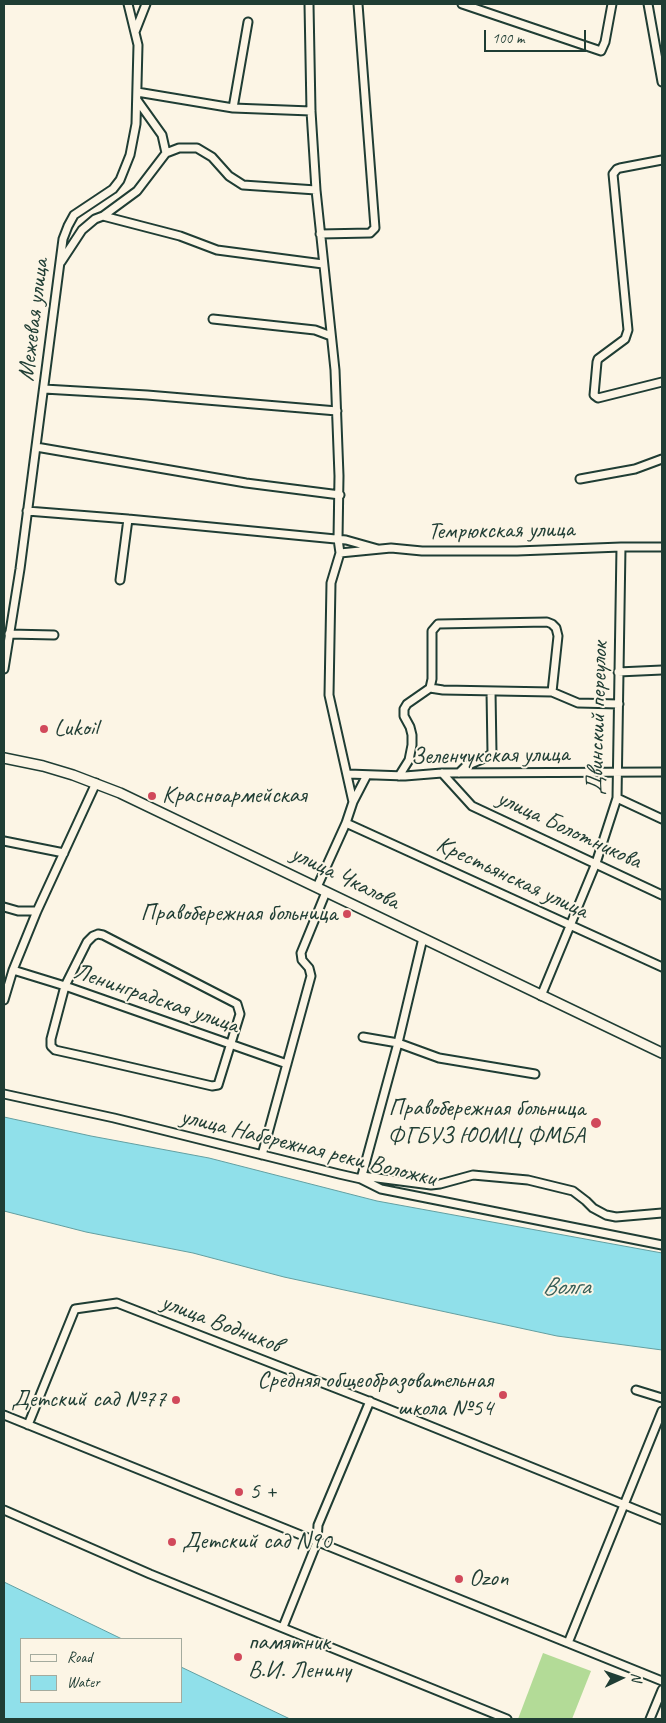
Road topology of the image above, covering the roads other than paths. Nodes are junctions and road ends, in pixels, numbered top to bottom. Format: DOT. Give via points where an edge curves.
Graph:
graph roads {
  1 [pos="128,4"];
  2 [pos="146,4"];
  3 [pos="309,4"];
  4 [pos="358,4"];
  5 [pos="462,4"];
  6 [pos="612,4"];
  7 [pos="648,4"];
  8 [pos="248,22"];
  9 [pos="135,33"];
  10 [pos="662,82"];
  11 [pos="137,92"];
  12 [pos="137,100"];
  13 [pos="232,108"];
  14 [pos="311,111"];
  15 [pos="166,153"];
  16 [pos="662,160"];
  17 [pos="316,190"];
  18 [pos="103,216"];
  19 [pos="320,234"];
  20 [pos="60,264"];
  21 [pos="323,264"];
  22 [pos="213,319"];
  23 [pos="331,336"];
  24 [pos="662,382"];
  25 [pos="44,389"];
  26 [pos="337,411"];
  27 [pos="36,447"];
  28 [pos="662,458"];
  29 [pos="580,479"];
  30 [pos="340,495"];
  31 [pos="27,511"];
  32 [pos="128,519"];
  33 [pos="338,539"];
  34 [pos="621,547"];
  35 [pos="662,547"];
  36 [pos="378,549"];
  37 [pos="340,553"];
  38 [pos="120,580"];
  39 [pos="9,634"];
  40 [pos="54,635"];
  41 [pos="4,669"];
  42 [pos="662,670"];
  43 [pos="618,672"];
  44 [pos="430,688"];
  45 [pos="491,691"];
  46 [pos="552,692"];
  47 [pos="619,704"];
  48 [pos="4,758"];
  49 [pos="618,772"];
  50 [pos="662,772"];
  51 [pos="442,773"];
  52 [pos="459,773"];
  53 [pos="348,774"];
  54 [pos="367,775"];
  55 [pos="399,776"];
  56 [pos="96,783"];
  57 [pos="617,798"];
  58 [pos="353,802"];
  59 [pos="662,819"];
  60 [pos="346,823"];
  61 [pos="4,840"];
  62 [pos="64,853"];
  63 [pos="596,863"];
  64 [pos="322,889"];
  65 [pos="662,895"];
  66 [pos="4,907"];
  67 [pos="37,911"];
  68 [pos="570,925"];
  69 [pos="423,938"];
  70 [pos="662,966"];
  71 [pos="13,970"];
  72 [pos="65,986"];
  73 [pos="541,996"];
  74 [pos="4,1000"];
  75 [pos="363,1037"];
  76 [pos="398,1043"];
  77 [pos="230,1044"];
  78 [pos="662,1053"];
  79 [pos="287,1064"];
  80 [pos="535,1074"];
  81 [pos="4,1094"];
  82 [pos="262,1155"];
  83 [pos="362,1178"];
  84 [pos="662,1213"];
  85 [pos="662,1244"];
  86 [pos="636,1390"];
  87 [pos="662,1398"];
  88 [pos="370,1402"];
  89 [pos="662,1411"];
  90 [pos="4,1415"];
  91 [pos="28,1425"];
  92 [pos="624,1504"];
  93 [pos="4,1510"];
  94 [pos="662,1520"];
  95 [pos="317,1542"];
  96 [pos="283,1628"];
  97 [pos="568,1643"];
  98 [pos="662,1681"];
  99 [pos="662,1690"];
  100 [pos="507,1719"];
  101 [pos="650,1719"];
  1 -- 9 [label="street, Межевая улица"];
  2 -- 9 [label="street"];
  3 -- 14 [label="street"];
  4 -- 19 [label="street" via="375,228 370,233"];
  5 -- 6 [label="street" via="601,51"];
  7 -- 10 [label="street"];
  8 -- 13 [label="street"];
  9 -- 11 [label="street, Межевая улица" via="138,45"];
  11 -- 12 [label="street, Межевая улица"];
  11 -- 13 [label="street"];
  12 -- 15 [label="street" via="162,135"];
  12 -- 20 [label="street, Межевая улица" via="130,155 120,180 113,190 74,215 65,232"];
  13 -- 14 [label="street"];
  14 -- 17 [label="street"];
  15 -- 17 [label="street" via="179,148 197,148 243,185"];
  15 -- 18 [label="street" via="138,191"];
  16 -- 24 [label="street" via="620,168 614,174 628,330 625,339 598,359 594,393 595,397"];
  17 -- 19 [label="street"];
  18 -- 20 [label="street" via="82,230"];
  18 -- 21 [label="street" via="180,236 217,250"];
  19 -- 21 [label="street"];
  20 -- 25 [label="street, Межевая улица"];
  21 -- 23 [label="street"];
  22 -- 23 [label="street" via="315,330"];
  23 -- 26 [label="street"];
  25 -- 26 [label="street"];
  25 -- 27 [label="street, Межевая улица"];
  26 -- 30 [label="street"];
  27 -- 30 [label="street" via="246,483"];
  27 -- 31 [label="street, Межевая улица"];
  28 -- 29 [label="street" via="635,469"];
  30 -- 33 [label="street"];
  31 -- 32 [label="street"];
  31 -- 39 [label="street, Межевая улица"];
  32 -- 33 [label="street"];
  32 -- 38 [label="street"];
  33 -- 36 [label="street"];
  33 -- 37 [label="street"];
  34 -- 35 [label="street, Темрюкская улица"];
  34 -- 36 [label="street, Темрюкская улица" via="517,551"];
  34 -- 43 [label="street, Двинский переулок"];
  36 -- 37 [label="street, Темрюкская улица"];
  37 -- 53 [label="street" via="331,583 329,695"];
  39 -- 40 [label="street"];
  39 -- 41 [label="street, Межевая улица"];
  42 -- 43 [label="street"];
  43 -- 47 [label="street, Двинский переулок"];
  44 -- 45 [label="street"];
  44 -- 46 [label="street" via="432,631 436,626 547,622 556,628 558,636"];
  44 -- 55 [label="street" via="404,709 412,745 409,760"];
  45 -- 46 [label="street"];
  45 -- 52 [label="street" via="492,753"];
  46 -- 47 [label="street" via="578,704"];
  47 -- 49 [label="street, Двинский переулок"];
  48 -- 56 [label="main road, улица Чкалова" via="43,766"];
  49 -- 50 [label="street, Зеленчукская улица"];
  49 -- 52 [label="street, Зеленчукская улица"];
  49 -- 57 [label="street, Двинский переулок"];
  51 -- 52 [label="street, Зеленчукская улица"];
  51 -- 55 [label="street, Зеленчукская улица"];
  51 -- 63 [label="street, улица Болотникова" via="472,806"];
  53 -- 54 [label="street, Зеленчукская улица"];
  53 -- 58 [label="street"];
  54 -- 55 [label="street, Зеленчукская улица"];
  54 -- 58 [label="street"];
  56 -- 62 [label="street"];
  56 -- 64 [label="main road, улица Чкалова"];
  57 -- 59 [label="street"];
  57 -- 63 [label="street, Двинский переулок"];
  58 -- 60 [label="street"];
  60 -- 64 [label="street"];
  60 -- 68 [label="street, Крестьянская улица"];
  61 -- 62 [label="street"];
  62 -- 67 [label="street"];
  63 -- 65 [label="street, улица Болотникова"];
  63 -- 68 [label="street, Двинский переулок"];
  64 -- 69 [label="main road, улица Чкалова"];
  64 -- 79 [label="street" via="301,953 310,976"];
  66 -- 67 [label="street"];
  67 -- 71 [label="street"];
  68 -- 70 [label="street, Крестьянская улица"];
  68 -- 73 [label="street, Двинский переулок"];
  69 -- 73 [label="main road, улица Чкалова"];
  69 -- 76 [label="street"];
  71 -- 72 [label="street, Ленинградская улица"];
  71 -- 74 [label="street"];
  72 -- 77 [label="street, Ленинградская улица"];
  72 -- 77 [label="street" via="87,942 94,936 103,935 237,1004 240,1014"];
  72 -- 77 [label="street" via="51,1039 55,1050 214,1086 219,1084"];
  73 -- 78 [label="main road, улица Чкалова"];
  75 -- 76 [label="street"];
  76 -- 80 [label="street" via="440,1058"];
  76 -- 83 [label="street"];
  77 -- 79 [label="street, Ленинградская улица"];
  79 -- 82 [label="street"];
  81 -- 82 [label="street, улица Набережная реки Воложки"];
  82 -- 83 [label="street, улица Набережная реки Воложки"];
  83 -- 84 [label="street" via="431,1185 474,1175 528,1180 573,1191 606,1215"];
  83 -- 85 [label="street, улица Набережная реки Воложки" via="381,1189"];
  86 -- 87 [label="street"];
  88 -- 91 [label="street, улица Водников" via="118,1303 74,1309"];
  88 -- 92 [label="street, улица Водников"];
  88 -- 95 [label="street" via="318,1525"];
  89 -- 92 [label="street"];
  90 -- 91 [label="street"];
  91 -- 95 [label="street"];
  92 -- 94 [label="street, улица Водников"];
  92 -- 97 [label="street"];
  93 -- 96 [label="street"];
  95 -- 96 [label="street"];
  95 -- 97 [label="street"];
  96 -- 100 [label="street"];
  97 -- 98 [label="street"];
  99 -- 101 [label="street"];
}
